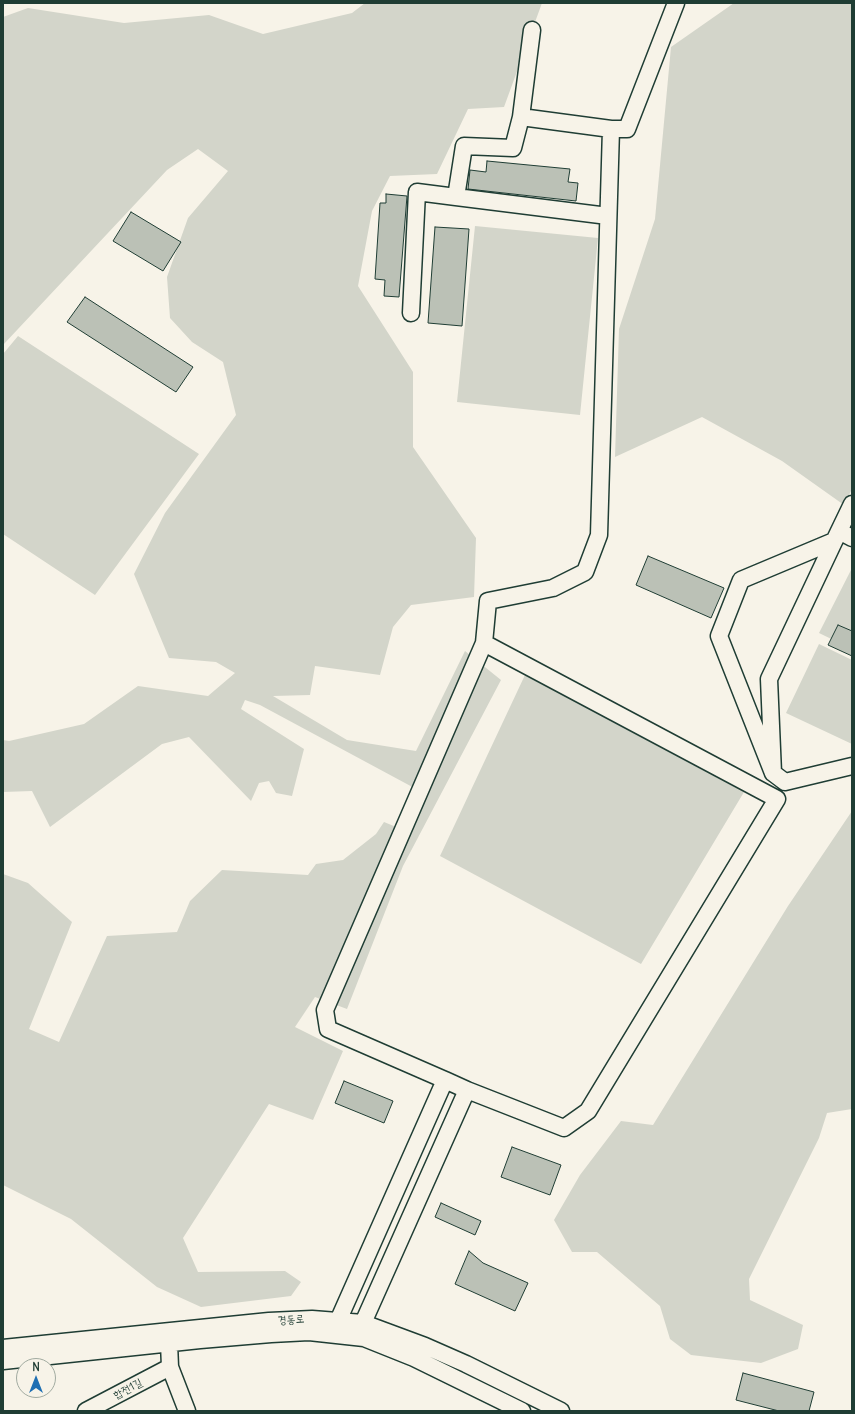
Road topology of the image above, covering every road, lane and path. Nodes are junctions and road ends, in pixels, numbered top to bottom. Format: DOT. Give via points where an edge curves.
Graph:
graph roads {
  1 [pos="676,3"];
  2 [pos="532,30"];
  3 [pos="522,117"];
  4 [pos="611,129"];
  5 [pos="456,197"];
  6 [pos="608,216"];
  7 [pos="411,313"];
  8 [pos="852,504"];
  9 [pos="842,537"];
  10 [pos="484,643"];
  11 [pos="852,766"];
  12 [pos="779,777"];
  13 [pos="777,799"];
  14 [pos="445,1080"];
  15 [pos="467,1090"];
  16 [pos="338,1321"];
  17 [pos="363,1323"];
  18 [pos="169,1343"];
  19 [pos="3,1348"];
  20 [pos="3,1361"];
  21 [pos="170,1367"];
  22 [pos="86,1411"];
  23 [pos="187,1411"];
  24 [pos="522,1411"];
  25 [pos="561,1411"];
  1 -- 4 [label="street" via="628,129"];
  2 -- 3 [label="street"];
  3 -- 4 [label="street"];
  3 -- 5 [label="street" via="513,148 464,146"];
  4 -- 6 [label="street"];
  5 -- 6 [label="street"];
  5 -- 7 [label="street" via="417,192"];
  6 -- 10 [label="street" via="599,535 585,572 552,588 488,601"];
  8 -- 9 [label="street"];
  9 -- 12 [label="street" via="769,679"];
  9 -- 12 [label="street" via="741,580 718,636"];
  10 -- 13 [label="street"];
  10 -- 14 [label="street" via="325,1010 328,1029"];
  11 -- 12 [label="street"];
  12 -- 13 [label="street"];
  13 -- 15 [label="street" via="588,1111 564,1128"];
  14 -- 15 [label="street"];
  14 -- 16 [label="street"];
  15 -- 17 [label="street"];
  16 -- 17 [label="street, 경동로"];
  16 -- 19 [label="street, 경동로" via="269,1321"];
  17 -- 25 [label="street, 경동로" via="426,1346"];
  18 -- 20 [label="street, 경동로"];
  18 -- 21 [label="street"];
  18 -- 24 [label="street, 경동로" via="309,1332 364,1338 414,1358"];
  21 -- 22 [label="street, 합전1길"];
  21 -- 23 [label="street"];
}
